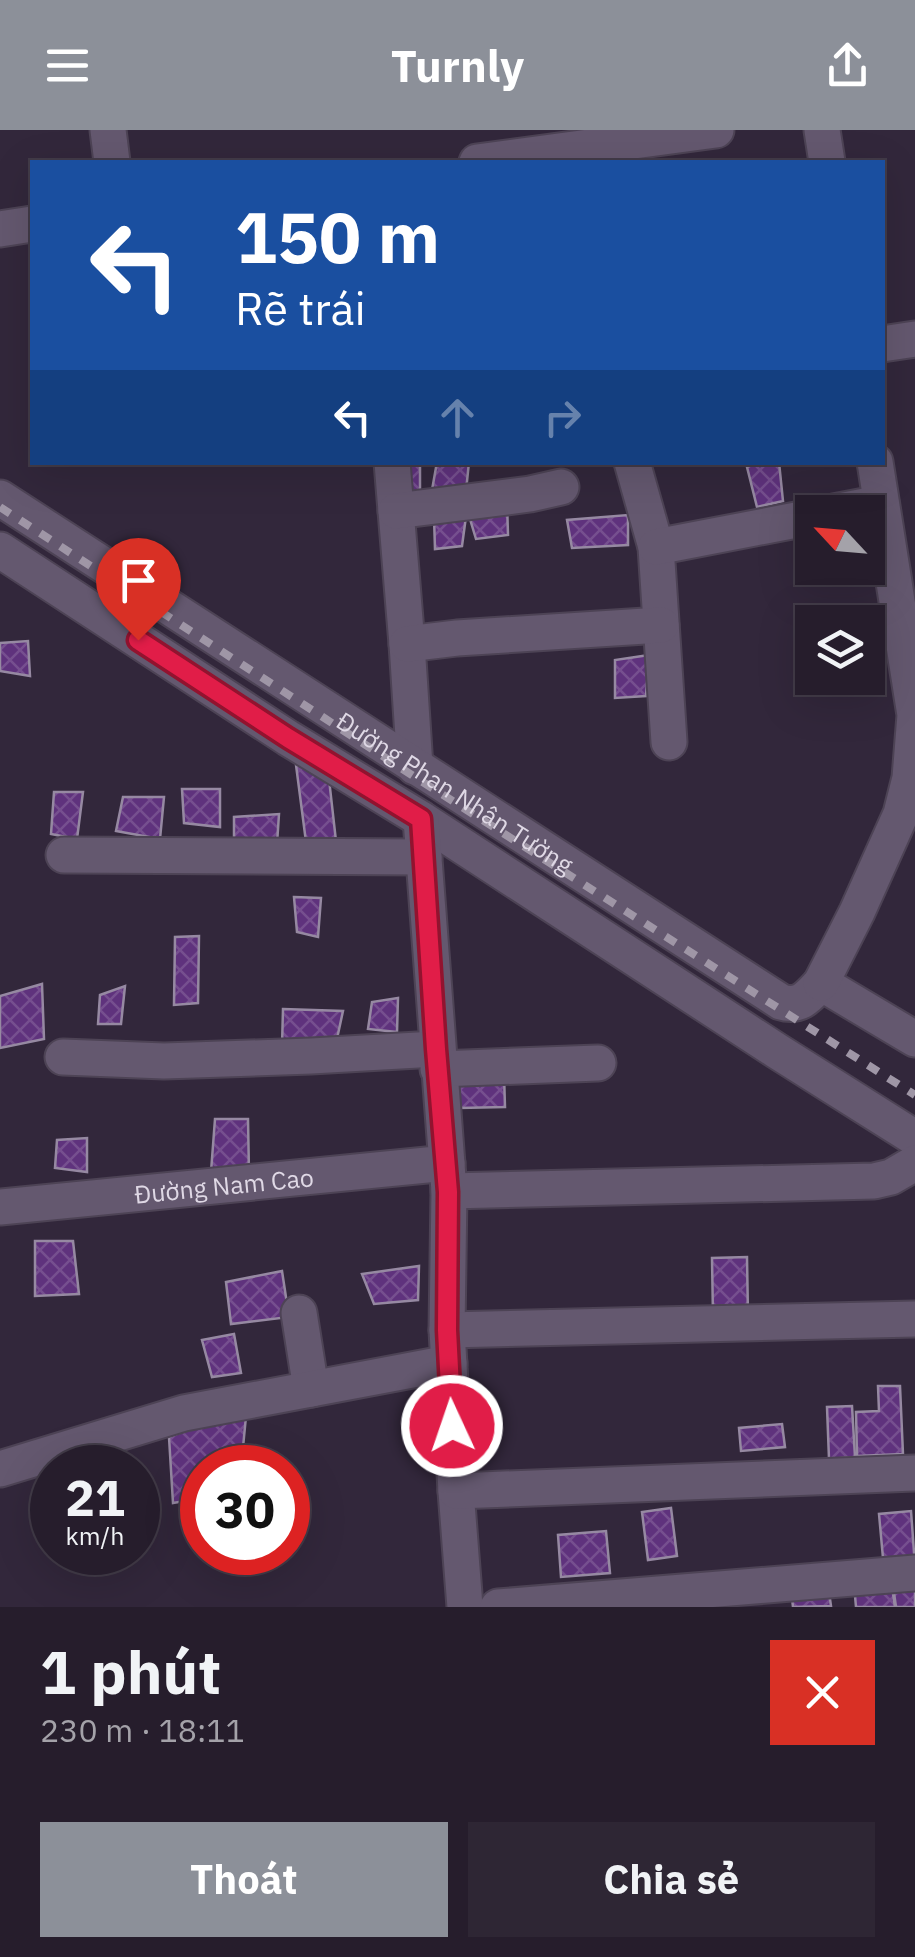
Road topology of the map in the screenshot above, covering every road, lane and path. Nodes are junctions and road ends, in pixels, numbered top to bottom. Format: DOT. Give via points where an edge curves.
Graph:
graph roads {
  1 [pos="108,130"];
  2 [pos="716,130"];
  3 [pos="822,130"];
  4 [pos="553,158"];
  5 [pos="112,160"];
  6 [pos="515,160"];
  7 [pos="827,160"];
  8 [pos="30,224"];
  9 [pos="0,229"];
  10 [pos="915,339"];
  11 [pos="885,344"];
  12 [pos="392,465"];
  13 [pos="633,465"];
  14 [pos="876,465"];
  15 [pos="561,487"];
  16 [pos="880,495"];
  17 [pos="0,498"];
  18 [pos="396,512"];
  19 [pos="795,520"];
  20 [pos="885,524"];
  21 [pos="656,547"];
  22 [pos="0,550"];
  23 [pos="661,625"];
  24 [pos="407,644"];
  25 [pos="669,742"];
  26 [pos="414,767"];
  27 [pos="421,819"];
  28 [pos="64,855"];
  29 [pos="424,858"];
  30 [pos="821,983"];
  31 [pos="915,1039"];
  32 [pos="63,1057"];
  33 [pos="437,1059"];
  34 [pos="598,1063"];
  35 [pos="915,1138"];
  36 [pos="915,1163"];
  37 [pos="448,1177"];
  38 [pos="0,1207"];
  39 [pos="299,1313"];
  40 [pos="915,1319"];
  41 [pos="448,1346"];
  42 [pos="311,1389"];
  43 [pos="0,1469"];
  44 [pos="915,1473"];
  45 [pos="456,1490"];
  46 [pos="915,1573"];
  47 [pos="465,1607"];
  48 [pos="498,1607"];
  1 -- 5 [label="street"];
  2 -- 4 [label="street"];
  3 -- 7 [label="street"];
  4 -- 6 [label="street"];
  8 -- 9 [label="street"];
  10 -- 11 [label="street"];
  12 -- 18 [label="street"];
  13 -- 21 [label="street"];
  14 -- 16 [label="street"];
  15 -- 18 [label="street"];
  17 -- 26 [label="street, Đường Phan Nhân Tường"];
  18 -- 24 [label="street"];
  19 -- 21 [label="street"];
  20 -- 30 [label="street" via="914,714 910,778 902,814"];
  21 -- 23 [label="street"];
  22 -- 27 [label="street"];
  23 -- 24 [label="street"];
  23 -- 25 [label="street"];
  24 -- 26 [label="street"];
  26 -- 30 [label="street, Đường Phan Nhân Tường" via="781,1002 798,1004"];
  27 -- 29 [label="street"];
  27 -- 35 [label="street"];
  28 -- 29 [label="street"];
  29 -- 33 [label="street"];
  30 -- 31 [label="street"];
  32 -- 33 [label="street"];
  33 -- 34 [label="street"];
  33 -- 37 [label="street"];
  36 -- 37 [label="street, Đường Nam Cao" via="874,1181"];
  37 -- 38 [label="street, Đường Nam Cao"];
  37 -- 41 [label="street"];
  39 -- 42 [label="street"];
  40 -- 41 [label="street"];
  41 -- 42 [label="street"];
  41 -- 45 [label="street"];
  42 -- 43 [label="street" via="184,1412"];
  44 -- 45 [label="street"];
  45 -- 47 [label="street"];
  46 -- 48 [label="street"];
}
